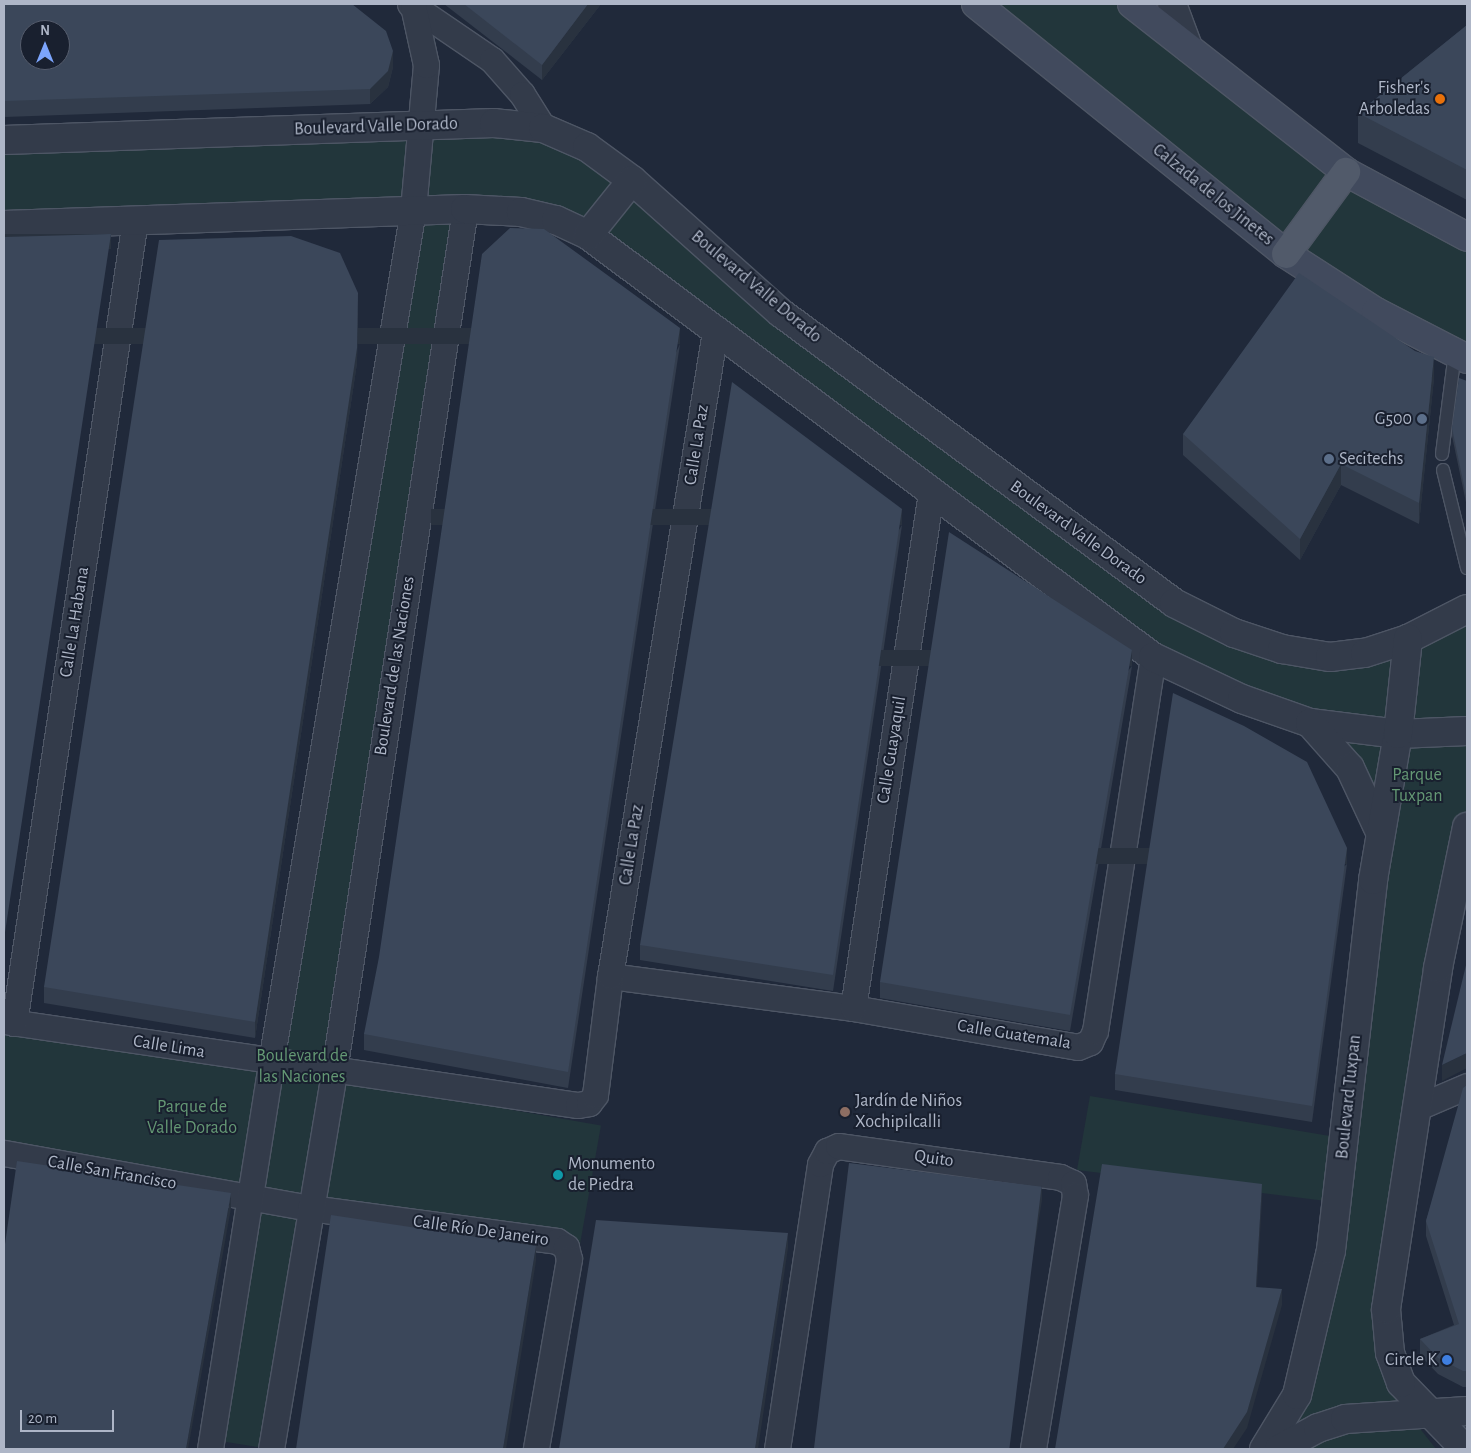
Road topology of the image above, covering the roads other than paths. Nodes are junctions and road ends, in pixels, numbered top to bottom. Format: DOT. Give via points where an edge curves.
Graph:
graph roads {
  1 [pos="976,4"];
  2 [pos="1132,4"];
  3 [pos="1172,4"];
  4 [pos="411,5"];
  5 [pos="1188,47"];
  6 [pos="418,125"];
  7 [pos="543,128"];
  8 [pos="4,140"];
  9 [pos="1346,172"];
  10 [pos="632,180"];
  11 [pos="464,209"];
  12 [pos="413,210"];
  13 [pos="135,220"];
  14 [pos="4,225"];
  15 [pos="588,235"];
  16 [pos="1467,237"];
  17 [pos="1286,254"];
  18 [pos="715,331"];
  19 [pos="1461,356"];
  20 [pos="1442,454"];
  21 [pos="1443,470"];
  22 [pos="931,492"];
  23 [pos="1467,568"];
  24 [pos="1467,609"];
  25 [pos="1408,639"];
  26 [pos="1153,656"];
  27 [pos="1310,723"];
  28 [pos="1467,731"];
  29 [pos="1398,734"];
  30 [pos="1467,827"];
  31 [pos="1380,830"];
  32 [pos="610,976"];
  33 [pos="852,1008"];
  34 [pos="9,1022"];
  35 [pos="271,1062"];
  36 [pos="334,1070"];
  37 [pos="1467,1086"];
  38 [pos="1418,1107"];
  39 [pos="4,1153"];
  40 [pos="250,1198"];
  41 [pos="310,1208"];
  42 [pos="1467,1411"];
  43 [pos="1429,1415"];
  44 [pos="210,1449"];
  45 [pos="271,1449"];
  46 [pos="536,1449"];
  47 [pos="777,1449"];
  48 [pos="1033,1449"];
  49 [pos="1264,1449"];
  50 [pos="1278,1449"];
  51 [pos="1465,1449"];
  1 -- 17 [label="main road, Calzada de los Jinetes"];
  2 -- 5 [label="main road"];
  3 -- 5 [label="street"];
  4 -- 6 [label="street" via="426,65"];
  4 -- 7 [label="street" via="492,60 522,94"];
  5 -- 9 [label="main road" via="1285,127"];
  6 -- 7 [label="street, Boulevard Valle Dorado" via="494,123"];
  6 -- 8 [label="street, Boulevard Valle Dorado"];
  6 -- 12 [label="street"];
  7 -- 10 [label="street, Boulevard Valle Dorado" via="587,147"];
  9 -- 16 [label="main road"];
  9 -- 17 [label="main road"];
  10 -- 15 [label="street"];
  10 -- 25 [label="street, Boulevard Valle Dorado" via="781,313 1174,603 1234,633 1282,649 1330,657 1365,653"];
  11 -- 12 [label="street"];
  11 -- 15 [label="street" via="521,212 556,220"];
  11 -- 36 [label="street, Boulevard de las Naciones"];
  12 -- 13 [label="street"];
  12 -- 35 [label="street"];
  13 -- 14 [label="street"];
  13 -- 34 [label="street, Calle La Habana"];
  15 -- 18 [label="street"];
  17 -- 19 [label="main road, Calzada de los Jinetes" via="1376,312"];
  18 -- 22 [label="street"];
  18 -- 32 [label="street, Calle La Paz"];
  19 -- 20 [label="lane"];
  21 -- 23 [label="lane"];
  22 -- 26 [label="street"];
  22 -- 33 [label="street, Calle Guayaquil"];
  24 -- 25 [label="street, Boulevard Valle Dorado"];
  25 -- 29 [label="street, Boulevard Tuxpan"];
  26 -- 27 [label="street" via="1242,699"];
  26 -- 33 [label="street, Calle Guatemala" via="1095,1031 1090,1042 1078,1046"];
  27 -- 29 [label="street"];
  27 -- 31 [label="street" via="1350,768"];
  28 -- 29 [label="street"];
  29 -- 31 [label="street, Boulevard Tuxpan"];
  30 -- 38 [label="street" via="1438,968"];
  31 -- 49 [label="street, Boulevard Tuxpan" via="1330,1250 1297,1395"];
  32 -- 33 [label="street, Calle Guatemala"];
  32 -- 36 [label="street, Calle La Paz" via="594,1094 589,1103 578,1106"];
  34 -- 35 [label="street, Calle Lima"];
  35 -- 36 [label="street, Calle Lima"];
  35 -- 40 [label="street"];
  36 -- 41 [label="street, Boulevard de las Naciones"];
  37 -- 38 [label="street"];
  38 -- 43 [label="street" via="1386,1309 1390,1353 1401,1383"];
  39 -- 40 [label="street, Calle San Francisco"];
  40 -- 41 [label="street, Calle San Francisco"];
  40 -- 44 [label="street"];
  41 -- 45 [label="street, Boulevard de las Naciones"];
  41 -- 46 [label="street, Calle Río De Janeiro" via="558,1240 566,1247 569,1259"];
  42 -- 43 [label="street"];
  43 -- 50 [label="street" via="1345,1419 1318,1428"];
  43 -- 51 [label="street"];
  47 -- 48 [label="street, Quito" via="820,1164 827,1151 838,1146 1060,1177 1072,1183 1076,1195"];
}
